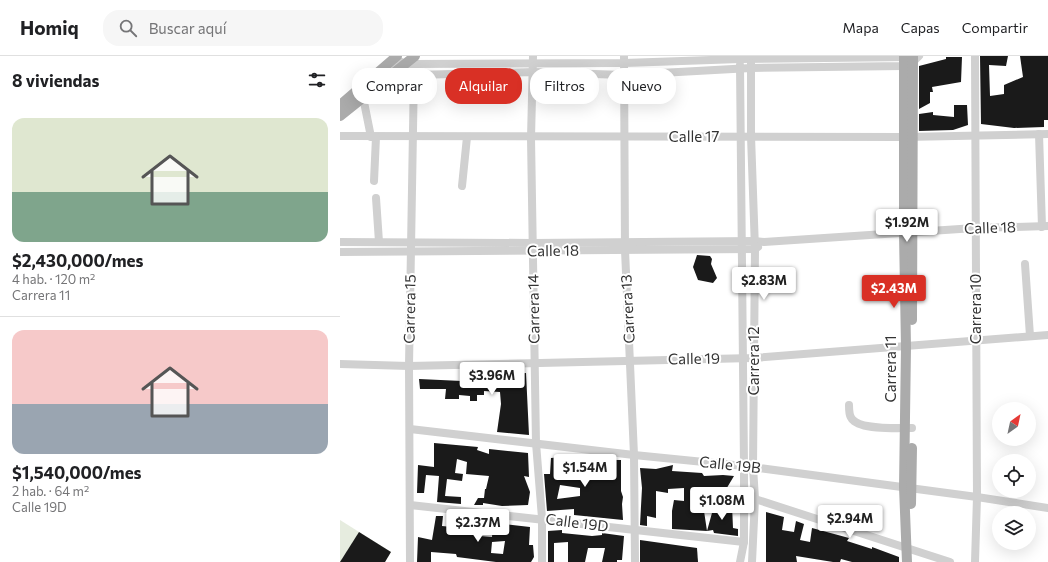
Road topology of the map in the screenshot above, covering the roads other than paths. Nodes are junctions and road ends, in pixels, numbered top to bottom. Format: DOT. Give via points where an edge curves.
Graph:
graph roads {
  1 [pos="975,56"];
  2 [pos="784,57"];
  3 [pos="740,58"];
  4 [pos="751,58"];
  5 [pos="393,59"];
  6 [pos="533,59"];
  7 [pos="624,59"];
  8 [pos="910,59"];
  9 [pos="410,61"];
  10 [pos="401,68"];
  11 [pos="751,68"];
  12 [pos="740,69"];
  13 [pos="530,72"];
  14 [pos="676,72"];
  15 [pos="437,74"];
  16 [pos="355,104"];
  17 [pos="365,104"];
  18 [pos="414,104"];
  19 [pos="533,104"];
  20 [pos="624,104"];
  21 [pos="340,105"];
  22 [pos="340,116"];
  23 [pos="974,134"];
  24 [pos="1039,134"];
  25 [pos="1048,134"];
  26 [pos="340,136"];
  27 [pos="751,136"];
  28 [pos="373,137"];
  29 [pos="413,137"];
  30 [pos="467,137"];
  31 [pos="623,137"];
  32 [pos="741,137"];
  33 [pos="908,137"];
  34 [pos="531,138"];
  35 [pos="374,181"];
  36 [pos="462,186"];
  37 [pos="376,198"];
  38 [pos="1045,227"];
  39 [pos="975,228"];
  40 [pos="908,233"];
  41 [pos="340,242"];
  42 [pos="379,242"];
  43 [pos="411,242"];
  44 [pos="742,245"];
  45 [pos="755,245"];
  46 [pos="625,246"];
  47 [pos="533,247"];
  48 [pos="411,251"];
  49 [pos="340,252"];
  50 [pos="1025,264"];
  51 [pos="1048,335"];
  52 [pos="1030,336"];
  53 [pos="976,342"];
  54 [pos="910,347"];
  55 [pos="743,358"];
  56 [pos="753,358"];
  57 [pos="630,360"];
  58 [pos="535,362"];
  59 [pos="340,364"];
  60 [pos="409,366"];
  61 [pos="849,405"];
  62 [pos="908,428"];
  63 [pos="410,430"];
  64 [pos="536,443"];
  65 [pos="634,455"];
  66 [pos="744,466"];
  67 [pos="753,467"];
  68 [pos="908,487"];
  69 [pos="977,497"];
  70 [pos="755,499"];
  71 [pos="410,505"];
  72 [pos="1048,508"];
  73 [pos="542,518"];
  74 [pos="636,531"];
  75 [pos="744,542"];
  76 [pos="909,548"];
  77 [pos="753,561"];
  78 [pos="410,562"];
  79 [pos="542,562"];
  80 [pos="635,562"];
  81 [pos="740,562"];
  82 [pos="907,562"];
  83 [pos="911,562"];
  84 [pos="950,562"];
  85 [pos="975,562"];
  1 -- 23 [label="street, Carrera 10"];
  2 -- 4 [label="street"];
  2 -- 8 [label="street"];
  3 -- 4 [label="street"];
  3 -- 7 [label="street"];
  3 -- 12 [label="street, Carrera 12"];
  4 -- 11 [label="street, Carrera 12"];
  5 -- 9 [label="street"];
  5 -- 21 [label="main road"];
  6 -- 7 [label="street"];
  6 -- 9 [label="street"];
  8 -- 11 [label="street"];
  8 -- 33 [label="main road, Carrera 11"];
  9 -- 10 [label="main road"];
  11 -- 12 [label="street"];
  11 -- 27 [label="street, Carrera 12"];
  12 -- 14 [label="street"];
  12 -- 32 [label="street, Carrera 12"];
  13 -- 15 [label="street"];
  16 -- 22 [label="main road"];
  17 -- 28 [label="street"];
  18 -- 29 [label="street, Carrera 15"];
  19 -- 34 [label="street, Carrera 14"];
  20 -- 31 [label="street, Carrera 13"];
  23 -- 24 [label="street, Calle 17"];
  23 -- 33 [label="street, Calle 17"];
  23 -- 39 [label="street, Carrera 10"];
  24 -- 25 [label="street, Calle 17"];
  24 -- 38 [label="street"];
  26 -- 28 [label="street, Calle 17"];
  27 -- 32 [label="street, Calle 17"];
  27 -- 33 [label="street, Calle 17"];
  27 -- 45 [label="street, Carrera 12"];
  28 -- 29 [label="street, Calle 17"];
  28 -- 35 [label="street"];
  29 -- 30 [label="street, Calle 17"];
  29 -- 43 [label="street, Carrera 15"];
  30 -- 34 [label="street, Calle 17"];
  30 -- 36 [label="street"];
  31 -- 32 [label="street, Calle 17"];
  31 -- 34 [label="street, Calle 17"];
  31 -- 46 [label="street, Carrera 13"];
  32 -- 44 [label="street, Carrera 12"];
  33 -- 40 [label="main road, Carrera 11"];
  34 -- 47 [label="street, Carrera 14"];
  37 -- 42 [label="street"];
  38 -- 39 [label="street, Calle 18"];
  39 -- 40 [label="street, Calle 18"];
  39 -- 53 [label="street, Carrera 10"];
  40 -- 45 [label="street, Calle 18" via="764,242"];
  40 -- 54 [label="main road, Carrera 11"];
  41 -- 42 [label="street, Calle 18"];
  42 -- 43 [label="street, Calle 18"];
  43 -- 47 [label="street, Calle 18"];
  43 -- 48 [label="street, Carrera 15"];
  44 -- 45 [label="street, Calle 18"];
  44 -- 46 [label="street, Calle 18"];
  44 -- 55 [label="street, Carrera 12"];
  45 -- 56 [label="street, Carrera 12"];
  46 -- 47 [label="street, Calle 18"];
  46 -- 57 [label="street, Carrera 13"];
  47 -- 48 [label="street, Calle 18"];
  47 -- 58 [label="street, Carrera 14"];
  48 -- 49 [label="street, Calle 18"];
  48 -- 60 [label="street, Carrera 15"];
  50 -- 52 [label="street"];
  51 -- 52 [label="street, Calle 19"];
  52 -- 53 [label="street, Calle 19"];
  53 -- 54 [label="street, Calle 19"];
  53 -- 69 [label="street, Carrera 10"];
  54 -- 56 [label="street, Calle 19"];
  54 -- 62 [label="main road, Carrera 11"];
  55 -- 56 [label="street, Calle 19"];
  55 -- 57 [label="street, Calle 19"];
  55 -- 66 [label="street, Carrera 12"];
  56 -- 67 [label="street, Carrera 12"];
  57 -- 58 [label="street, Calle 19"];
  57 -- 65 [label="street, Carrera 13"];
  58 -- 60 [label="street, Calle 19"];
  58 -- 64 [label="street, Carrera 14"];
  59 -- 60 [label="street, Calle 19"];
  60 -- 63 [label="street, Carrera 15"];
  61 -- 62 [label="street" via="850,417 857,424"];
  62 -- 68 [label="main road, Carrera 11"];
  63 -- 64 [label="street, Calle 19B"];
  63 -- 71 [label="street, Carrera 15"];
  64 -- 65 [label="street, Calle 19B"];
  64 -- 73 [label="street, Carrera 14"];
  65 -- 66 [label="street, Calle 19B"];
  65 -- 74 [label="street, Carrera 13"];
  66 -- 67 [label="street, Calle 19B"];
  66 -- 75 [label="street, Carrera 12"];
  67 -- 68 [label="street, Calle 19B"];
  67 -- 70 [label="street, Carrera 12"];
  68 -- 69 [label="street, Calle 19B"];
  68 -- 76 [label="main road, Carrera 11"];
  69 -- 72 [label="street, Calle 19B"];
  69 -- 85 [label="street, Carrera 10"];
  70 -- 76 [label="street"];
  70 -- 77 [label="street, Carrera 12"];
  71 -- 73 [label="street, Calle 19D"];
  71 -- 78 [label="street, Carrera 15"];
  73 -- 74 [label="street, Calle 19D"];
  73 -- 79 [label="street, Carrera 14"];
  74 -- 75 [label="street, Calle 19D"];
  74 -- 80 [label="street, Carrera 13"];
  75 -- 81 [label="street, Carrera 12"];
  76 -- 82 [label="main road, Carrera 11"];
  76 -- 83 [label="main road, Carrera 11"];
  76 -- 84 [label="street"];
}
